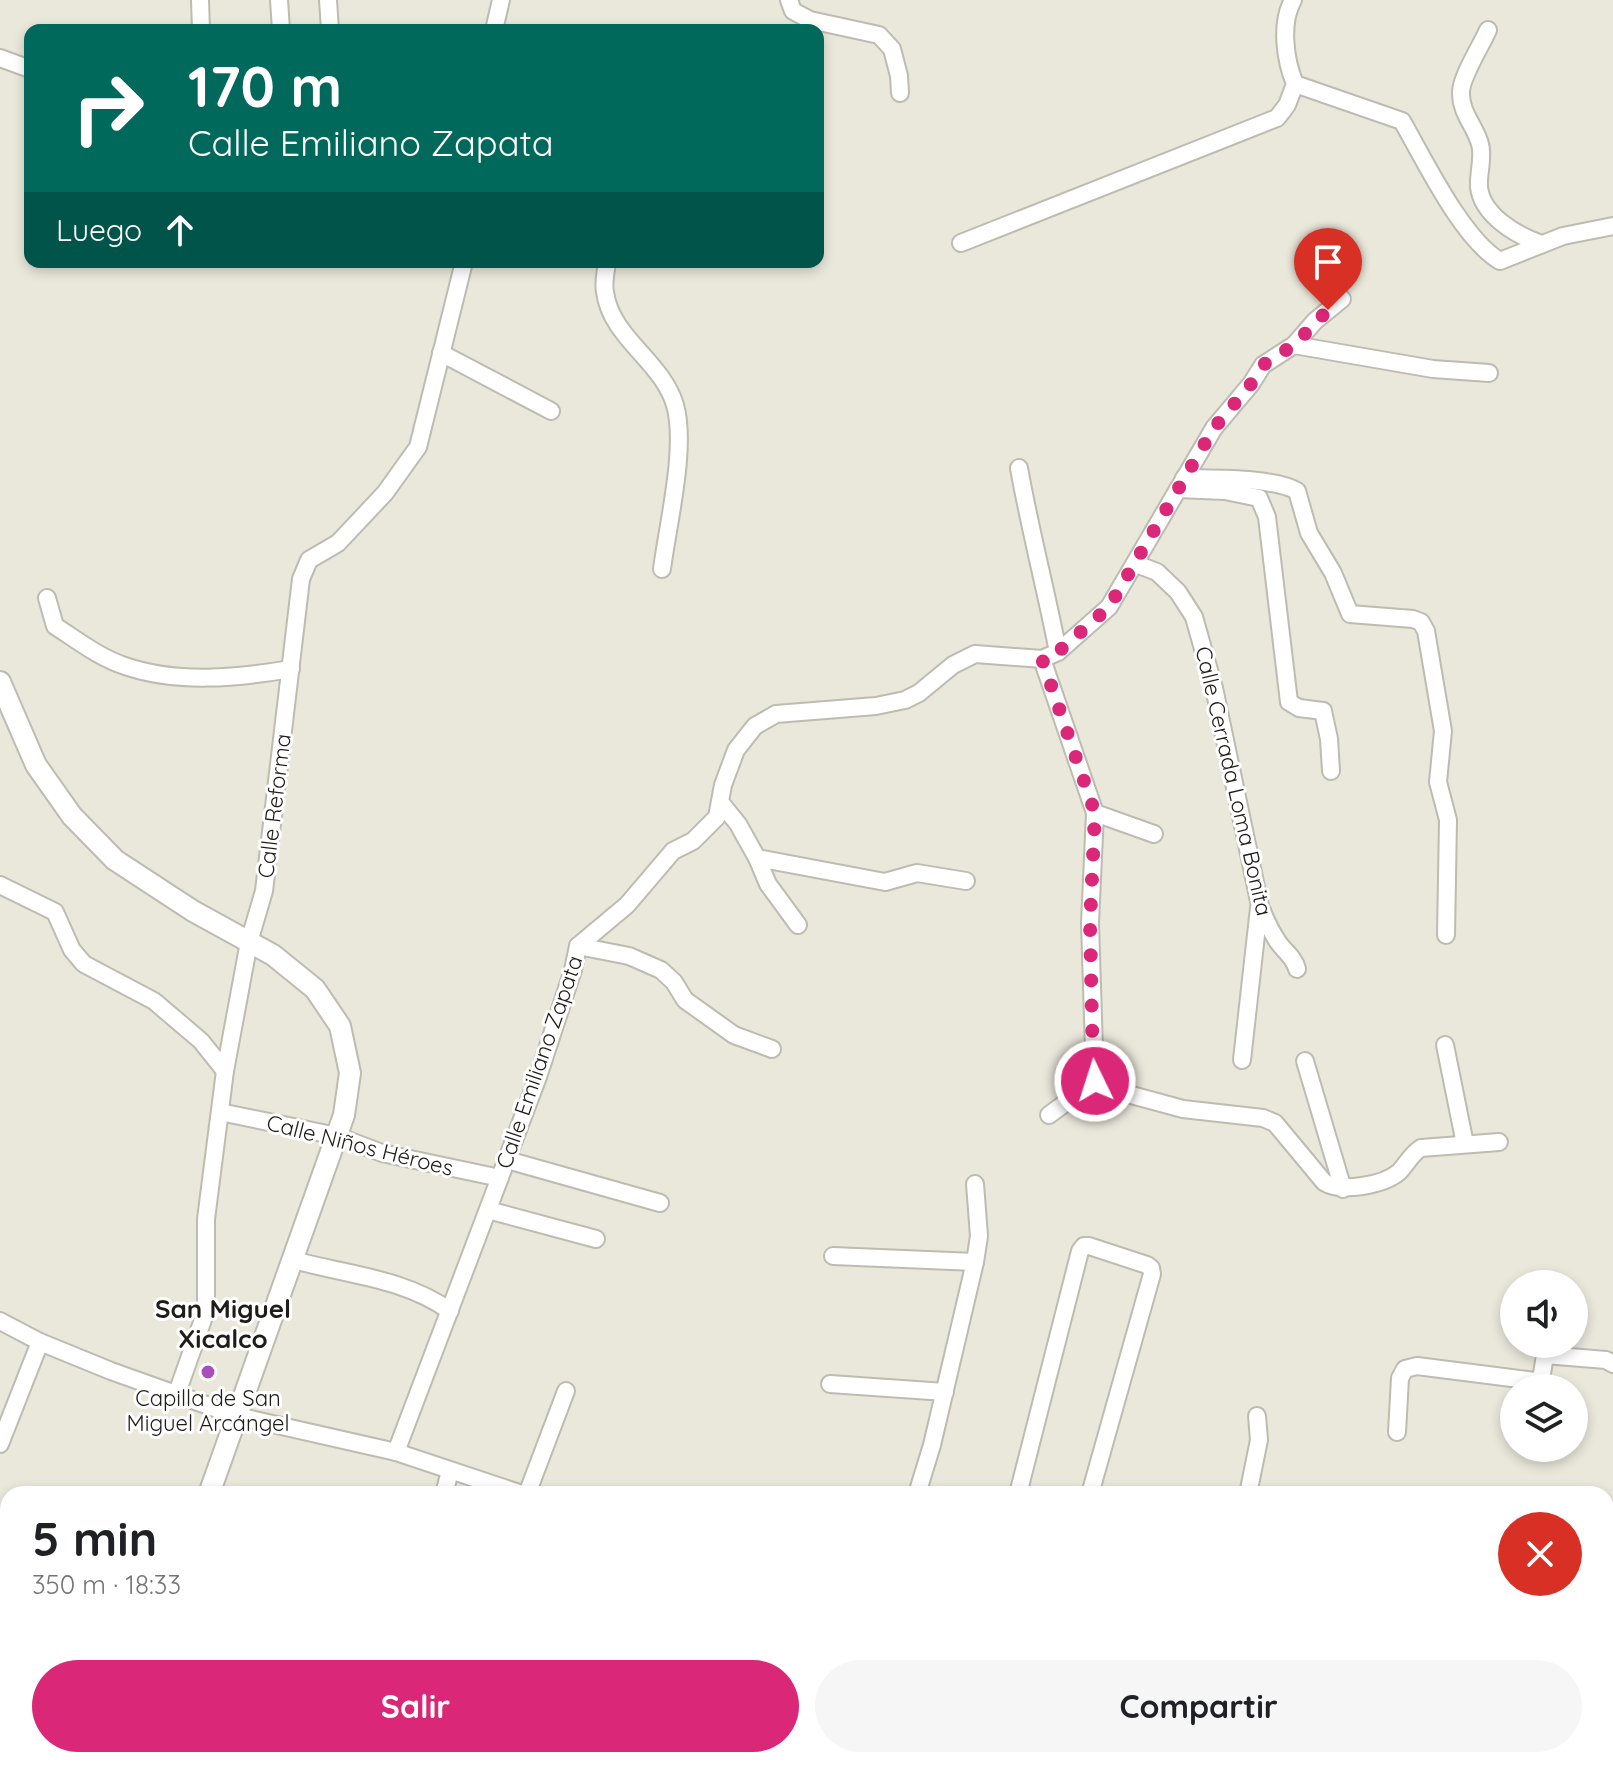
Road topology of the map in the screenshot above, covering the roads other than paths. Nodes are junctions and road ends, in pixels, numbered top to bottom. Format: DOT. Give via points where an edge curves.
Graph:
graph roads {
  1 [pos="200,0"];
  2 [pos="279,0"];
  3 [pos="328,0"];
  4 [pos="501,0"];
  5 [pos="789,0"];
  6 [pos="1293,0"];
  7 [pos="201,24"];
  8 [pos="281,24"];
  9 [pos="330,24"];
  10 [pos="495,24"];
  11 [pos="1488,30"];
  12 [pos="0,58"];
  13 [pos="24,67"];
  14 [pos="1295,84"];
  15 [pos="900,93"];
  16 [pos="1613,226"];
  17 [pos="961,243"];
  18 [pos="1539,243"];
  19 [pos="462,268"];
  20 [pos="606,268"];
  21 [pos="1342,299"];
  22 [pos="1294,345"];
  23 [pos="441,353"];
  24 [pos="1489,373"];
  25 [pos="551,411"];
  26 [pos="1019,468"];
  27 [pos="1181,484"];
  28 [pos="1136,564"];
  29 [pos="662,569"];
  30 [pos="47,598"];
  31 [pos="1050,656"];
  32 [pos="291,669"];
  33 [pos="0,682"];
  34 [pos="1331,771"];
  35 [pos="721,803"];
  36 [pos="1095,813"];
  37 [pos="1154,834"];
  38 [pos="757,858"];
  39 [pos="966,881"];
  40 [pos="0,885"];
  41 [pos="1260,906"];
  42 [pos="798,925"];
  43 [pos="1446,935"];
  44 [pos="249,942"];
  45 [pos="578,946"];
  46 [pos="1297,969"];
  47 [pos="1445,1045"];
  48 [pos="772,1049"];
  49 [pos="1242,1060"];
  50 [pos="1305,1061"];
  51 [pos="225,1071"];
  52 [pos="1095,1081"];
  53 [pos="220,1112"];
  54 [pos="1049,1115"];
  55 [pos="337,1136"];
  56 [pos="1499,1142"];
  57 [pos="1465,1144"];
  58 [pos="507,1160"];
  59 [pos="500,1178"];
  60 [pos="975,1184"];
  61 [pos="1343,1189"];
  62 [pos="660,1203"];
  63 [pos="488,1210"];
  64 [pos="596,1239"];
  65 [pos="833,1256"];
  66 [pos="294,1260"];
  67 [pos="975,1262"];
  68 [pos="450,1311"];
  69 [pos="0,1321"];
  70 [pos="40,1342"];
  71 [pos="1613,1364"];
  72 [pos="830,1384"];
  73 [pos="566,1391"];
  74 [pos="945,1392"];
  75 [pos="177,1393"];
  76 [pos="237,1416"];
  77 [pos="1257,1416"];
  78 [pos="1397,1432"];
  79 [pos="0,1444"];
  80 [pos="396,1452"];
  81 [pos="450,1471"];
  82 [pos="212,1486"];
  83 [pos="446,1486"];
  84 [pos="498,1486"];
  85 [pos="527,1486"];
  86 [pos="919,1486"];
  87 [pos="1020,1486"];
  88 [pos="1092,1486"];
  89 [pos="1250,1486"];
  1 -- 7 [label="street"];
  2 -- 8 [label="street"];
  3 -- 9 [label="street"];
  4 -- 10 [label="street"];
  5 -- 15 [label="street" via="793,11 810,20 879,35 892,49"];
  6 -- 14 [label="street" via="1286,12 1287,65"];
  11 -- 18 [label="street" via="1460,90 1481,145 1479,189 1494,215"];
  12 -- 13 [label="street"];
  14 -- 17 [label="street" via="1277,118"];
  14 -- 18 [label="street" via="1402,121 1451,205 1484,250 1500,261"];
  16 -- 18 [label="street"];
  19 -- 23 [label="street, Calle Reforma"];
  20 -- 29 [label="street" via="604,292 615,323 654,367 674,402 681,432"];
  21 -- 22 [label="street"];
  22 -- 24 [label="street"];
  22 -- 27 [label="street" via="1263,365 1214,428"];
  23 -- 25 [label="street"];
  23 -- 32 [label="street, Calle Reforma" via="418,447 385,493 338,543 309,560 301,579"];
  26 -- 31 [label="street" via="1043,571"];
  27 -- 28 [label="street"];
  27 -- 34 [label="street" via="1259,498 1267,517 1289,702 1323,711"];
  27 -- 43 [label="street" via="1237,479 1297,491 1309,533 1350,614 1421,622 1443,731 1438,782 1448,820"];
  28 -- 31 [label="street" via="1109,607"];
  28 -- 41 [label="street, Calle Cerrada Loma Bonita" via="1157,572 1194,617"];
  30 -- 32 [label="street" via="55,626 122,666 159,676 251,676"];
  31 -- 35 [label="street, Calle Emiliano Zapata" via="975,654 905,700 776,714 755,726 736,750"];
  31 -- 36 [label="street"];
  32 -- 44 [label="street, Calle Reforma" via="264,891"];
  33 -- 44 [label="main road" via="36,765 72,816 115,860"];
  35 -- 38 [label="street"];
  35 -- 45 [label="street, Calle Emiliano Zapata" via="717,817 693,841 673,851 627,905"];
  36 -- 37 [label="street"];
  36 -- 52 [label="street" via="1090,923"];
  38 -- 39 [label="street" via="885,882 917,873"];
  38 -- 42 [label="street" via="768,884"];
  40 -- 51 [label="street" via="55,912 84,964 154,1001 201,1041"];
  41 -- 46 [label="street, Calle Cerrada Loma Bonita"];
  41 -- 49 [label="street"];
  44 -- 51 [label="street, Calle Reforma"];
  44 -- 55 [label="main road" via="315,989 340,1026 350,1073"];
  45 -- 48 [label="street" via="629,956 661,970 685,1000 734,1035"];
  45 -- 58 [label="street, Calle Emiliano Zapata"];
  47 -- 57 [label="street"];
  50 -- 61 [label="street"];
  51 -- 53 [label="street, Calle Reforma"];
  52 -- 54 [label="street"];
  52 -- 61 [label="street" via="1183,1109 1275,1123 1324,1182"];
  53 -- 55 [label="street, Calle Niños Héroes"];
  53 -- 75 [label="street, Calle Reforma" via="206,1219 206,1311"];
  55 -- 59 [label="street, Calle Niños Héroes" via="382,1153"];
  55 -- 66 [label="main road"];
  56 -- 57 [label="street"];
  57 -- 61 [label="street" via="1421,1148 1393,1176"];
  58 -- 59 [label="street, Calle Emiliano Zapata"];
  58 -- 62 [label="street"];
  59 -- 63 [label="street, Calle Emiliano Zapata"];
  60 -- 67 [label="street"];
  63 -- 64 [label="street"];
  63 -- 68 [label="street, Calle Emiliano Zapata"];
  65 -- 67 [label="street"];
  66 -- 68 [label="street" via="362,1274 431,1298"];
  66 -- 76 [label="main road"];
  67 -- 74 [label="street"];
  68 -- 80 [label="street, Calle Emiliano Zapata"];
  69 -- 70 [label="street"];
  70 -- 75 [label="street"];
  70 -- 79 [label="street"];
  71 -- 78 [label="street" via="1545,1355 1541,1380 1535,1381 1417,1366 1405,1369"];
  72 -- 74 [label="street"];
  73 -- 85 [label="street"];
  74 -- 86 [label="street"];
  75 -- 76 [label="street"];
  76 -- 80 [label="street"];
  76 -- 82 [label="main road"];
  77 -- 89 [label="street" via="1259,1440"];
  80 -- 81 [label="street"];
  81 -- 83 [label="street"];
  81 -- 84 [label="street"];
  87 -- 88 [label="street" via="1084,1246 1147,1265 1152,1274"];
}
